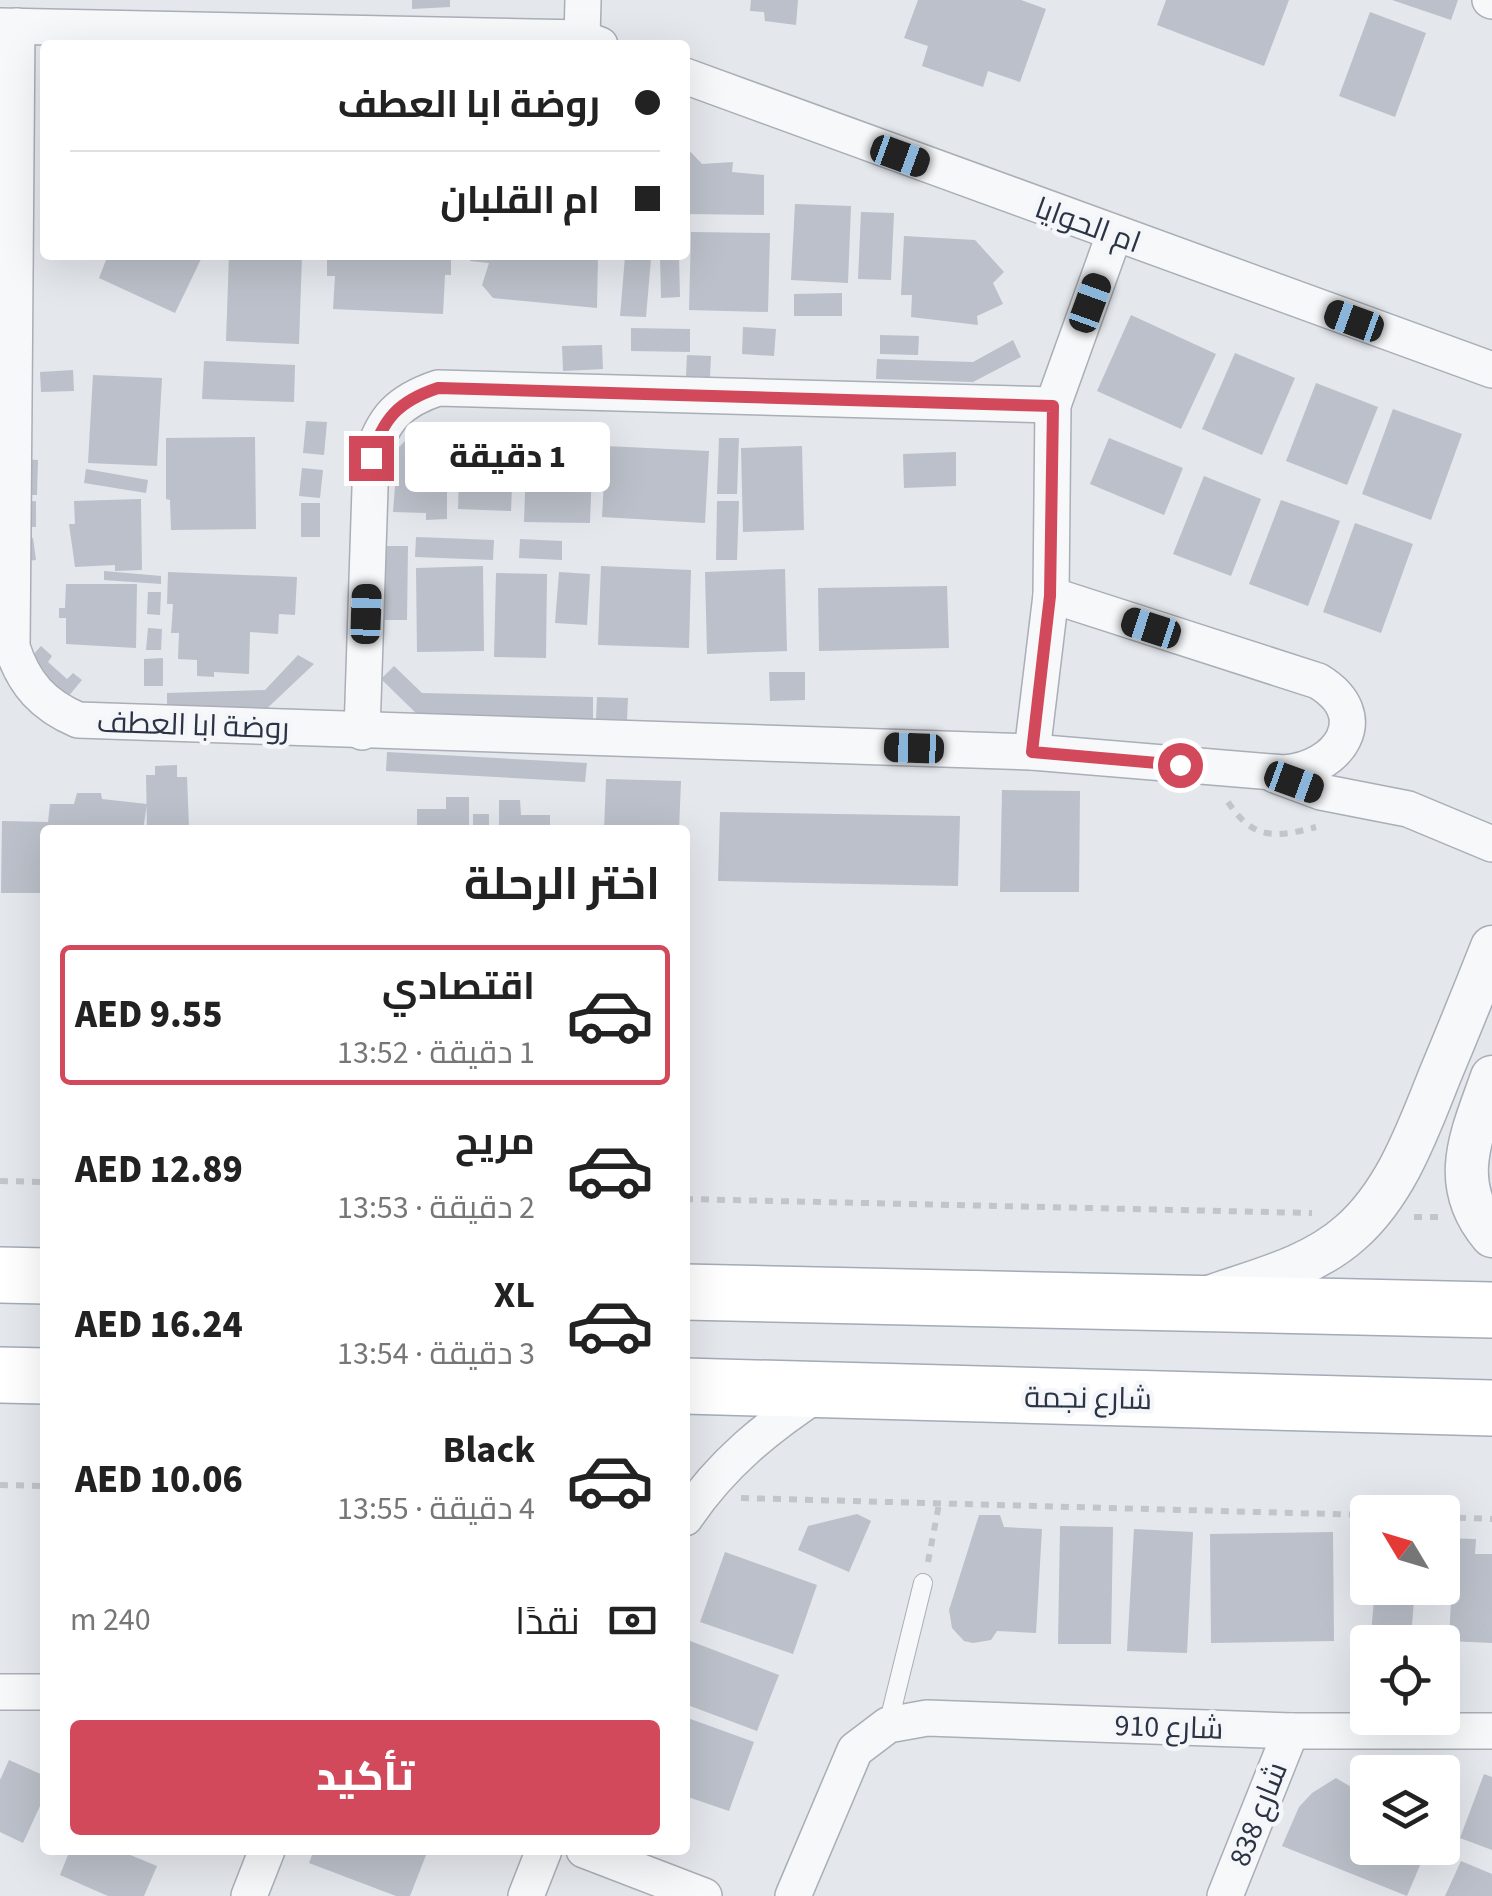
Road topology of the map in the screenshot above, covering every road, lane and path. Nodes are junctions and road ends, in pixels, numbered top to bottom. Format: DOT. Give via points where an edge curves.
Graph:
graph roads {
  1 [pos="583,0"];
  2 [pos="9,26"];
  3 [pos="518,40"];
  4 [pos="591,40"];
  5 [pos="690,78"];
  6 [pos="1114,235"];
  7 [pos="1492,370"];
  8 [pos="8,376"];
  9 [pos="1053,406"];
  10 [pos="1050,596"];
  11 [pos="362,732"];
  12 [pos="1032,752"];
  13 [pos="1266,772"];
  14 [pos="1492,844"];
  15 [pos="1492,947"];
  16 [pos="1492,1077"];
  17 [pos="0,1181"];
  18 [pos="40,1182"];
  19 [pos="690,1198"];
  20 [pos="1370,1212"];
  21 [pos="1492,1236"];
  22 [pos="0,1275"];
  23 [pos="40,1276"];
  24 [pos="690,1292"];
  25 [pos="1187,1305"];
  26 [pos="1492,1310"];
  27 [pos="0,1375"];
  28 [pos="40,1376"];
  29 [pos="690,1386"];
  30 [pos="822,1391"];
  31 [pos="1492,1408"];
  32 [pos="0,1485"];
  33 [pos="40,1486"];
  34 [pos="939,1504"];
  35 [pos="692,1507"];
  36 [pos="1350,1515"];
  37 [pos="1460,1518"];
  38 [pos="1492,1519"];
  39 [pos="924,1583"];
  40 [pos="0,1692"];
  41 [pos="40,1692"];
  42 [pos="888,1725"];
  43 [pos="1492,1730"];
  44 [pos="1291,1731"];
  45 [pos="265,1855"];
  46 [pos="542,1855"];
  47 [pos="597,1855"];
  48 [pos="249,1896"];
  49 [pos="526,1896"];
  50 [pos="704,1896"];
  51 [pos="793,1896"];
  52 [pos="1225,1896"];
  1 -- 4 [label="street"];
  2 -- 3 [label="street"];
  2 -- 8 [label="street, روضة ابا العطف"];
  5 -- 6 [label="street, ام الحوايا"];
  6 -- 7 [label="street, ام الحوايا"];
  6 -- 9 [label="street"];
  8 -- 11 [label="street, روضة ابا العطف" via="12,648 38,695 78,720"];
  9 -- 10 [label="street"];
  9 -- 11 [label="street" via="438,388 412,397 379,432 371,458"];
  10 -- 12 [label="street"];
  10 -- 13 [label="street, روضة ابا العطف" via="1334,690 1347,714 1339,749 1304,772"];
  11 -- 12 [label="street, روضة ابا العطف"];
  12 -- 13 [label="street, روضة ابا العطف"];
  13 -- 14 [label="street" via="1321,792 1408,809"];
  15 -- 20 [label="street" via="1415,1138"];
  16 -- 21 [label="street" via="1468,1145 1466,1184 1476,1216"];
  17 -- 18 [label="path"];
  19 -- 20 [label="path"];
  20 -- 25 [label="street" via="1316,1256"];
  22 -- 23 [label="main road"];
  24 -- 25 [label="main road"];
  25 -- 26 [label="main road"];
  27 -- 28 [label="main road"];
  29 -- 30 [label="main road, شارع نجمة"];
  30 -- 31 [label="main road, شارع نجمة"];
  30 -- 35 [label="street" via="735,1456"];
  32 -- 33 [label="path"];
  34 -- 35 [label="path"];
  34 -- 36 [label="path"];
  34 -- 39 [label="path"];
  37 -- 38 [label="path"];
  39 -- 42 [label="lane"];
  40 -- 41 [label="street"];
  42 -- 44 [label="street, شارع 910" via="928,1718"];
  42 -- 51 [label="street, شارع 910" via="855,1750"];
  43 -- 44 [label="street, شارع 910"];
  44 -- 52 [label="street, شارع 838"];
  45 -- 48 [label="street"];
  46 -- 49 [label="street"];
  47 -- 50 [label="street"];
}
